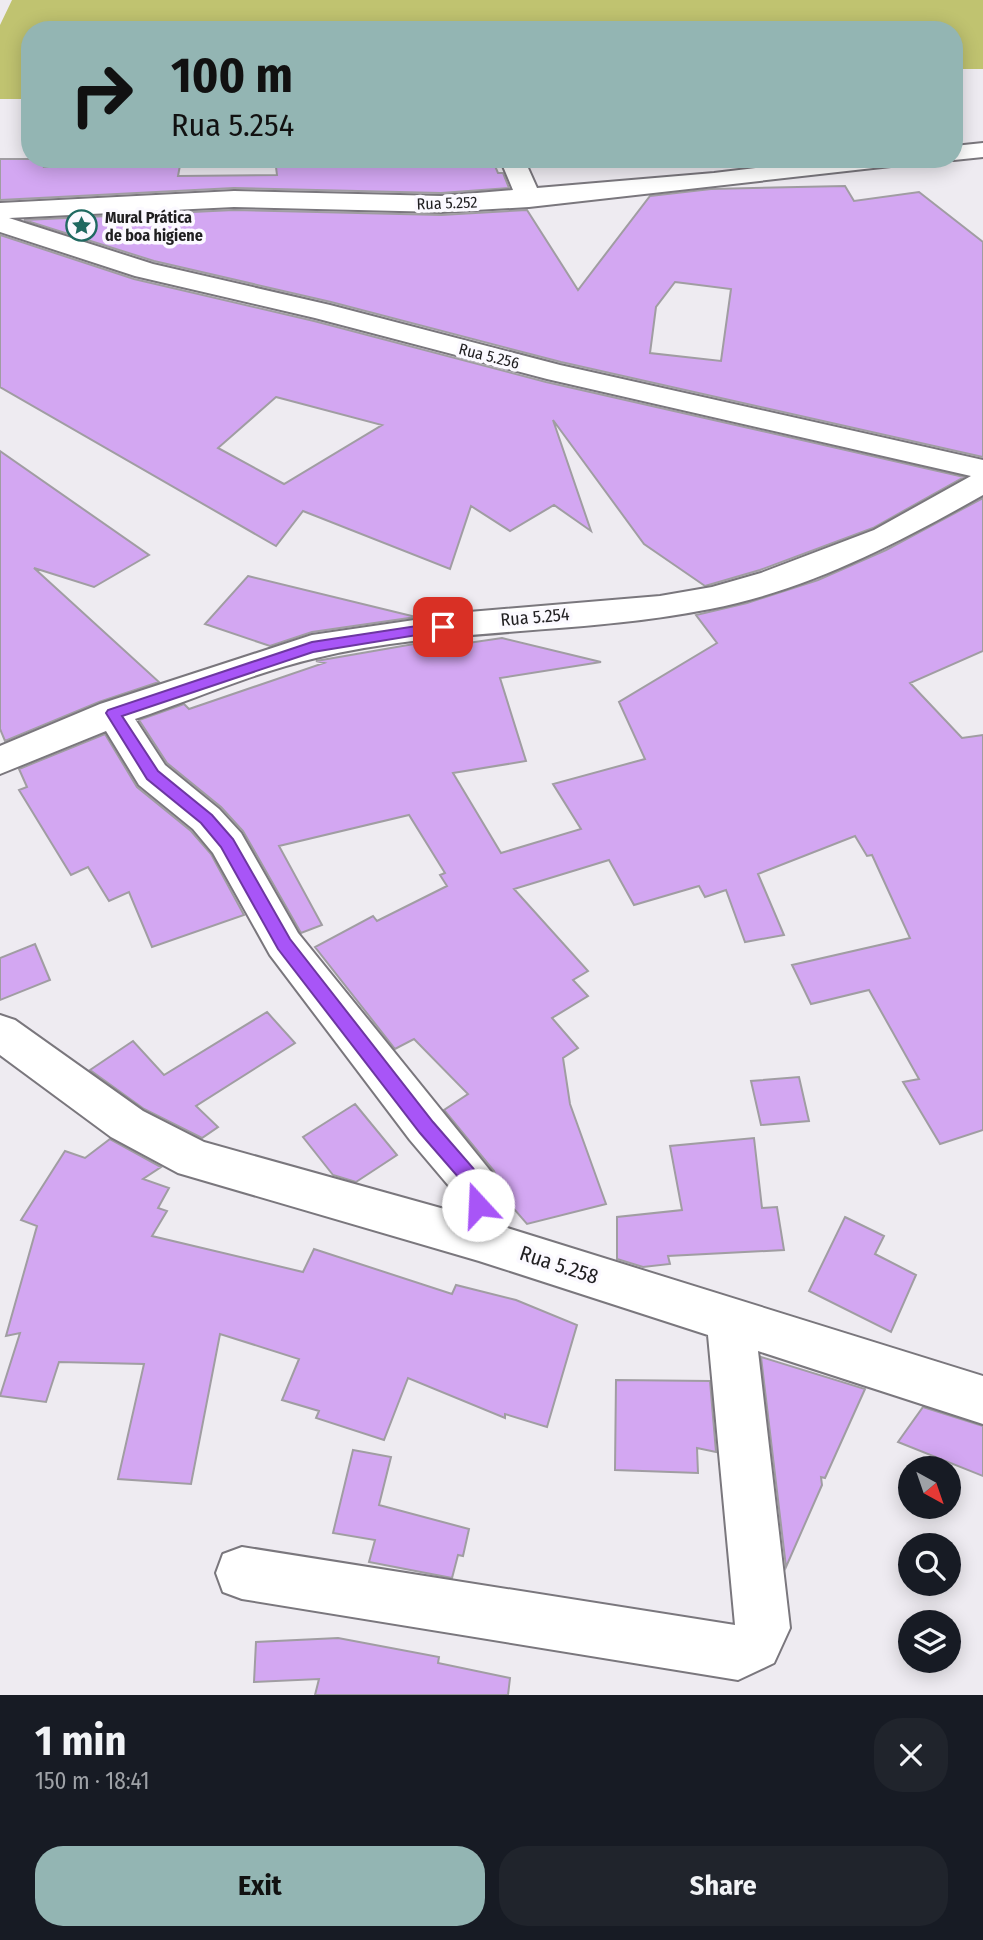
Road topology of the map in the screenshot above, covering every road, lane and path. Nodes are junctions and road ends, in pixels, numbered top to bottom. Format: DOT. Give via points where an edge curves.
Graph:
graph roads {
  1 [pos="983,150"];
  2 [pos="963,152"];
  3 [pos="516,168"];
  4 [pos="810,168"];
  5 [pos="529,199"];
  6 [pos="0,211"];
  7 [pos="0,224"];
  8 [pos="983,469"];
  9 [pos="983,482"];
  10 [pos="113,713"];
  11 [pos="0,761"];
  12 [pos="0,1032"];
  13 [pos="479,1240"];
  14 [pos="730,1319"];
  15 [pos="983,1400"];
  16 [pos="242,1573"];
  1 -- 2 [label="street"];
  3 -- 5 [label="street"];
  4 -- 5 [label="street, Rua 5.252"];
  5 -- 6 [label="street, Rua 5.252" via="442,204 233,199"];
  7 -- 8 [label="street, Rua 5.256" via="145,270 557,373"];
  9 -- 10 [label="street, Rua 5.254" via="885,537 785,577 713,598 660,607 469,623 312,647"];
  10 -- 11 [label="street, Rua 5.254"];
  10 -- 13 [label="street" via="152,775 206,819 227,843 284,944 476,1186"];
  12 -- 13 [label="street, Rua 5.258" via="127,1124 194,1158"];
  13 -- 14 [label="street, Rua 5.258"];
  14 -- 15 [label="street, Rua 5.258"];
  14 -- 16 [label="street" via="763,1628 752,1648 738,1653"];
}
